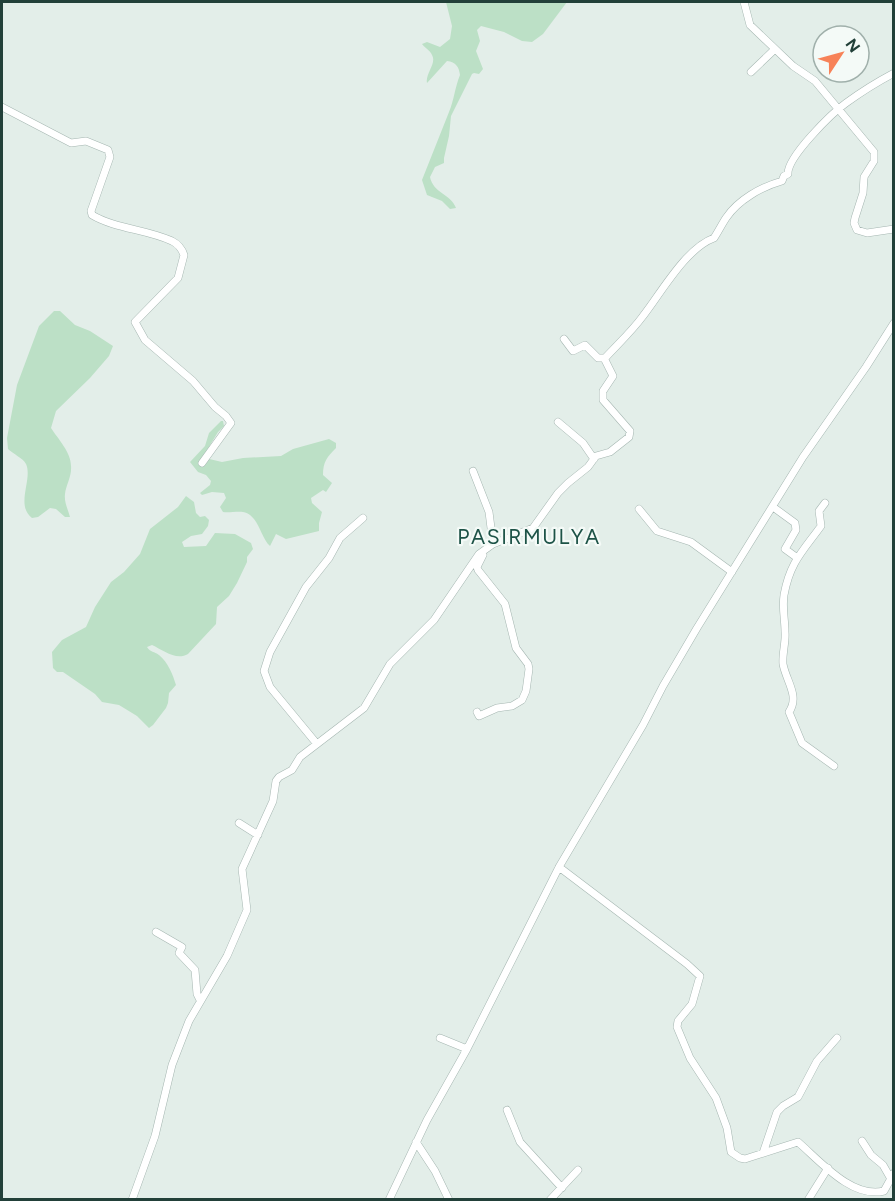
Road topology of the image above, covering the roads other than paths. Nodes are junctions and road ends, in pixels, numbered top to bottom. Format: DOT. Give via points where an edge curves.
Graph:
graph roads {
  1 [pos="744,2"];
  2 [pos="775,49"];
  3 [pos="751,72"];
  4 [pos="894,73"];
  5 [pos="2,107"];
  6 [pos="837,110"];
  7 [pos="894,230"];
  8 [pos="894,322"];
  9 [pos="564,339"];
  10 [pos="604,358"];
  11 [pos="558,422"];
  12 [pos="594,459"];
  13 [pos="202,463"];
  14 [pos="473,471"];
  15 [pos="825,503"];
  16 [pos="772,507"];
  17 [pos="639,509"];
  18 [pos="363,518"];
  19 [pos="490,546"];
  20 [pos="796,557"];
  21 [pos="732,572"];
  22 [pos="477,712"];
  23 [pos="316,744"];
  24 [pos="834,766"];
  25 [pos="239,823"];
  26 [pos="258,835"];
  27 [pos="558,867"];
  28 [pos="156,932"];
  29 [pos="200,1000"];
  30 [pos="440,1038"];
  31 [pos="837,1038"];
  32 [pos="467,1049"];
  33 [pos="507,1110"];
  34 [pos="862,1141"];
  35 [pos="416,1142"];
  36 [pos="763,1153"];
  37 [pos="828,1168"];
  38 [pos="578,1170"];
  39 [pos="891,1181"];
  40 [pos="562,1188"];
  41 [pos="132,1200"];
  42 [pos="389,1200"];
  43 [pos="449,1200"];
  44 [pos="550,1200"];
  45 [pos="808,1200"];
  1 -- 2 [label="street" via="750,25"];
  2 -- 3 [label="street"];
  2 -- 6 [label="street" via="815,81"];
  4 -- 6 [label="street"];
  5 -- 13 [label="street" via="71,143 86,141 108,150 110,157 92,215 172,241 182,249 178,278 135,324 145,340 193,381 231,423"];
  6 -- 7 [label="street" via="875,157 864,177 854,225 861,233"];
  6 -- 10 [label="street" via="802,147 782,181 734,208 714,238 702,242 624,340"];
  8 -- 16 [label="street"];
  9 -- 10 [label="street" via="573,351 585,345 598,358"];
  10 -- 12 [label="street" via="613,376 603,391 603,400 631,434 618,447"];
  11 -- 12 [label="street" via="583,443"];
  12 -- 19 [label="street" via="558,493 533,528"];
  14 -- 19 [label="street" via="489,512"];
  15 -- 20 [label="street" via="819,511 820,525"];
  16 -- 20 [label="street" via="795,523 796,530 784,549"];
  16 -- 21 [label="street"];
  17 -- 21 [label="street" via="657,531 691,542"];
  18 -- 23 [label="street" via="339,538 306,587 270,652 264,671 270,687"];
  19 -- 22 [label="street" via="478,570 505,604 516,648 529,669 522,700 481,716"];
  19 -- 23 [label="street" via="479,554 434,620 390,664 364,708"];
  20 -- 24 [label="street" via="782,609 783,661 793,701 789,712 802,743"];
  21 -- 27 [label="street"];
  23 -- 26 [label="street" via="276,781 273,801"];
  25 -- 26 [label="street"];
  26 -- 29 [label="street" via="242,868 247,910 227,956"];
  27 -- 32 [label="street"];
  27 -- 36 [label="street" via="700,976 692,1004 678,1022 680,1035 716,1098 731,1152 745,1159"];
  28 -- 29 [label="street" via="182,947 179,953 195,970"];
  29 -- 41 [label="street" via="172,1065"];
  30 -- 32 [label="street"];
  31 -- 36 [label="street" via="817,1061 798,1097 777,1112"];
  32 -- 35 [label="street"];
  33 -- 40 [label="street" via="520,1142"];
  34 -- 39 [label="street"];
  35 -- 42 [label="street"];
  35 -- 43 [label="street"];
  36 -- 37 [label="street" via="798,1142"];
  37 -- 39 [label="street" via="853,1188 879,1192"];
  37 -- 45 [label="street"];
  38 -- 40 [label="street"];
  40 -- 44 [label="street"];
}
